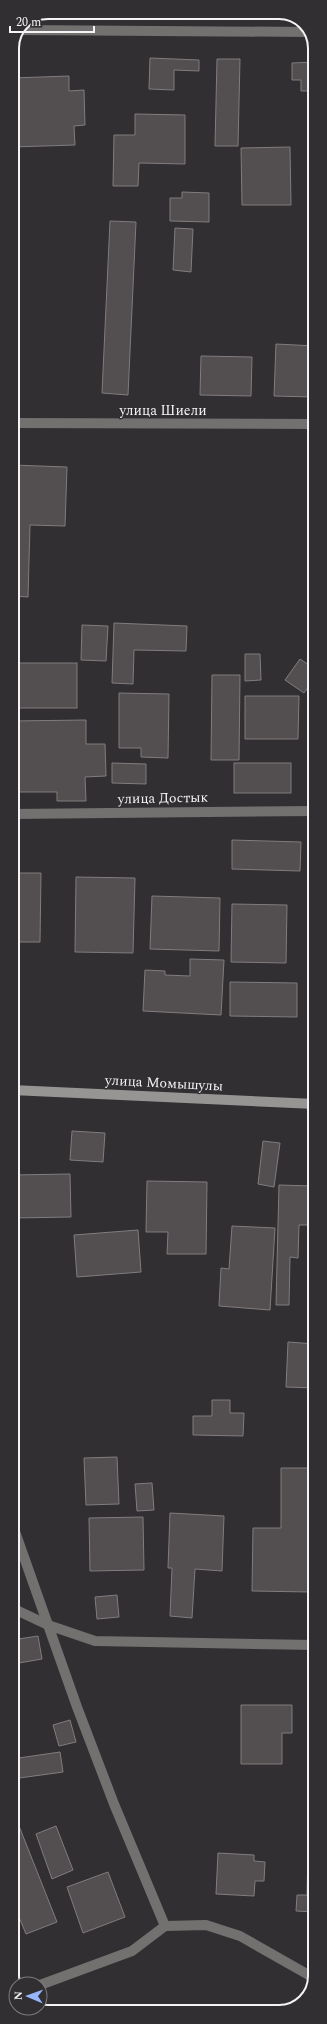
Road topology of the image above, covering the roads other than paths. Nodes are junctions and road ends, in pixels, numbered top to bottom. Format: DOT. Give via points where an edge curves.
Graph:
graph roads {
  1 [pos="25,30"];
  2 [pos="303,32"];
  3 [pos="19,424"];
  4 [pos="308,424"];
  5 [pos="308,811"];
  6 [pos="19,814"];
  7 [pos="19,1090"];
  8 [pos="308,1104"];
  9 [pos="19,1543"];
  10 [pos="19,1611"];
  11 [pos="48,1625"];
  12 [pos="308,1645"];
  13 [pos="165,1926"];
  14 [pos="308,1975"];
  15 [pos="48,1982"];
  1 -- 2 [label="street"];
  3 -- 4 [label="street, улица Шиели"];
  5 -- 6 [label="street, улица Достык"];
  7 -- 8 [label="street, улица Момышулы"];
  9 -- 11 [label="street"];
  10 -- 11 [label="street"];
  11 -- 12 [label="street" via="95,1641"];
  11 -- 13 [label="street" via="114,1804"];
  13 -- 14 [label="street" via="206,1925 240,1936"];
  13 -- 15 [label="street" via="132,1951"];
}
